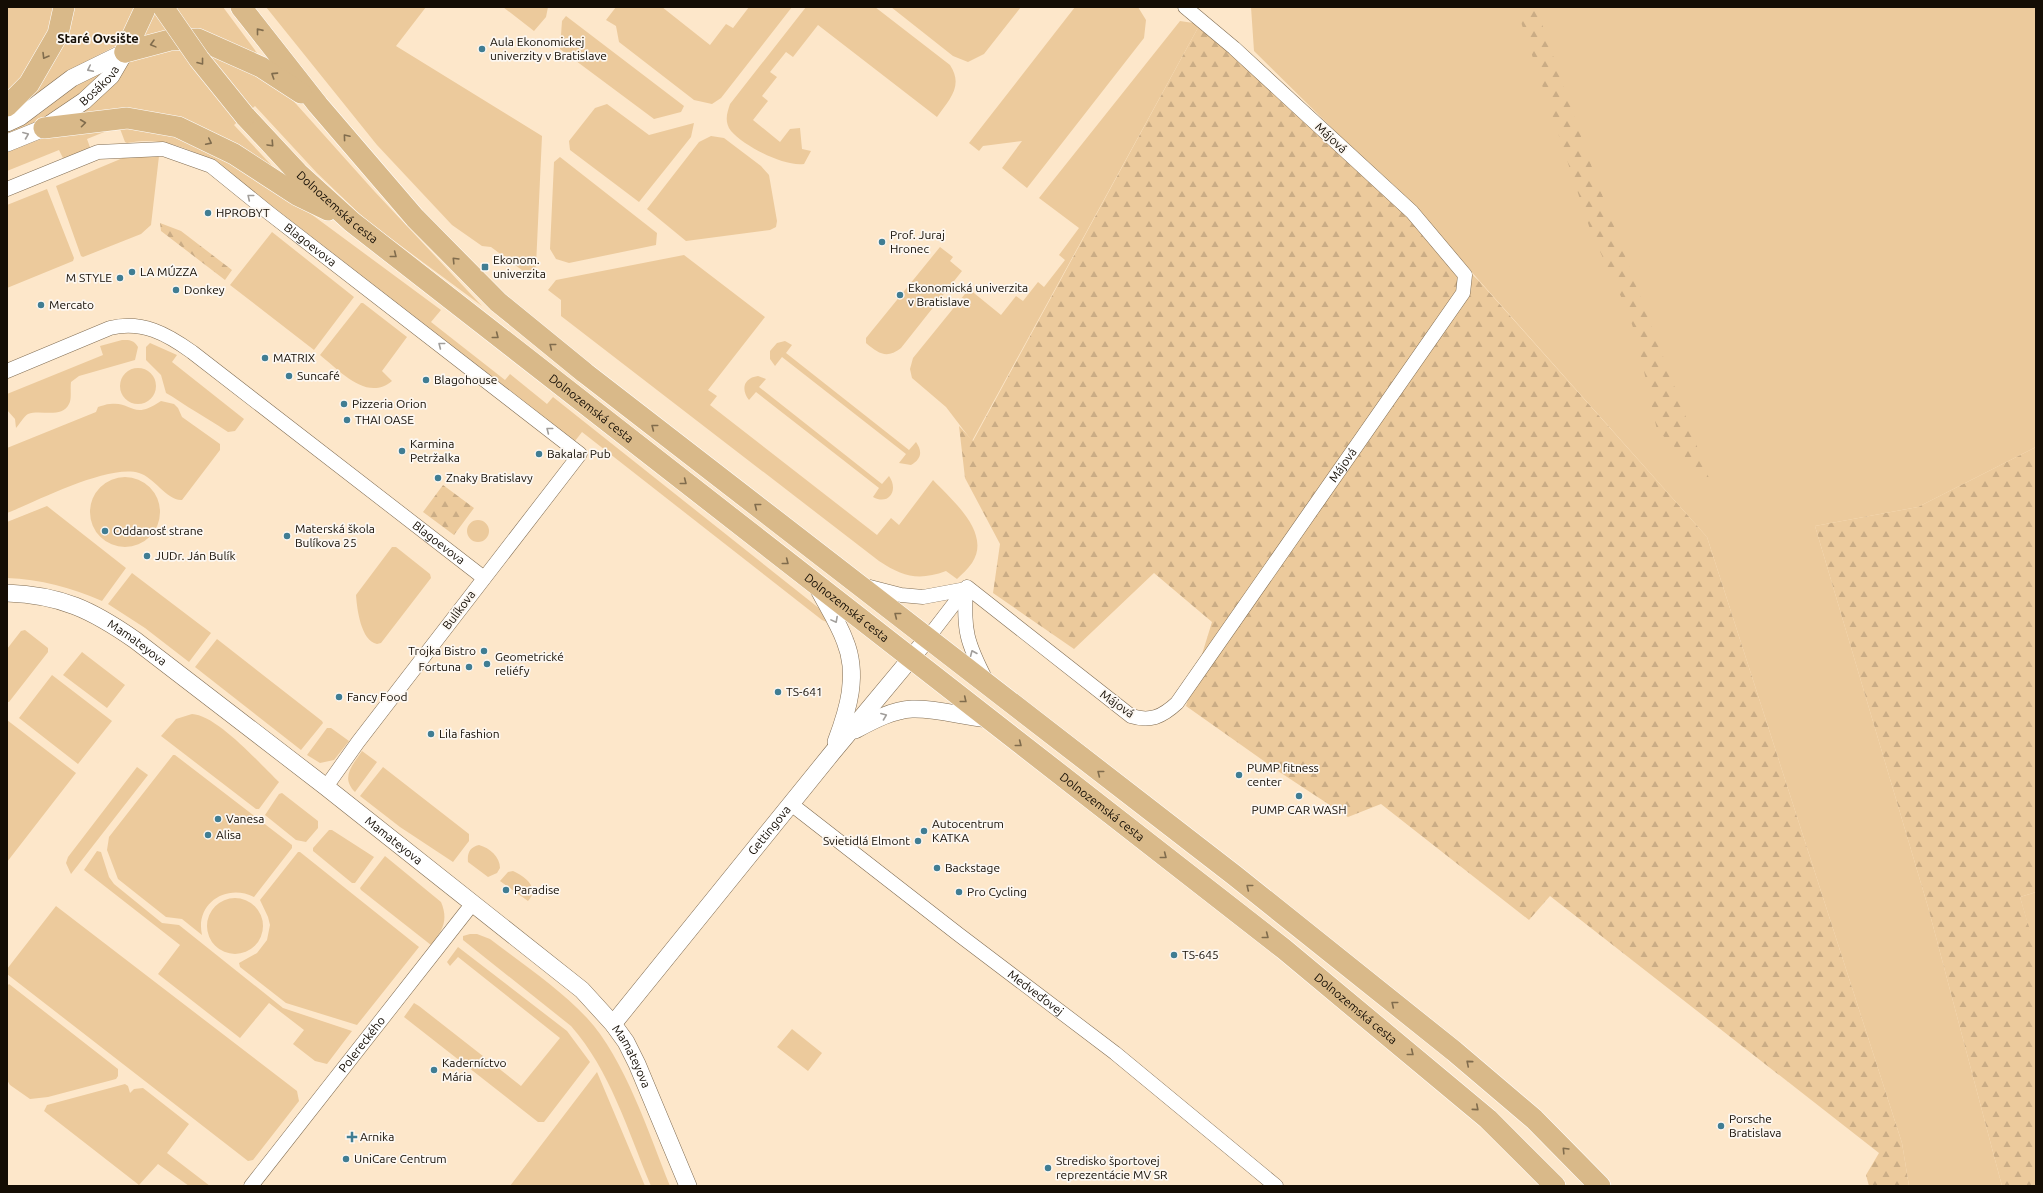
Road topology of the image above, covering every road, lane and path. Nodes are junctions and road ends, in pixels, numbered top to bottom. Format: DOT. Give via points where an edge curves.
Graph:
graph roads {
  1 [pos="64,7"];
  2 [pos="146,7"];
  3 [pos="163,7"];
  4 [pos="240,7"];
  5 [pos="1185,7"];
  6 [pos="125,52"];
  7 [pos="318,105"];
  8 [pos="7,106"];
  9 [pos="7,123"];
  10 [pos="44,128"];
  11 [pos="7,143"];
  12 [pos="7,189"];
  13 [pos="352,222"];
  14 [pos="7,371"];
  15 [pos="580,454"];
  16 [pos="484,578"];
  17 [pos="858,584"];
  18 [pos="816,586"];
  19 [pos="966,589"];
  20 [pos="7,593"];
  21 [pos="927,639"];
  22 [pos="912,658"];
  23 [pos="990,688"];
  24 [pos="989,719"];
  25 [pos="849,733"];
  26 [pos="832,754"];
  27 [pos="326,787"];
  28 [pos="791,804"];
  29 [pos="473,903"];
  30 [pos="613,1024"];
  31 [pos="251,1186"];
  32 [pos="688,1186"];
  33 [pos="1276,1186"];
  34 [pos="1556,1186"];
  35 [pos="1600,1186"];
  1 -- 8 [label="main road, one-way" via="58,34 29,84"];
  2 -- 6 [label="main road"];
  3 -- 13 [label="main road, Dolnozemská cesta, one-way, bridge" via="199,60 245,116 298,173"];
  7 -- 4 [label="main road, Dolnozemská cesta, one-way"];
  5 -- 19 [label="street, Májová" via="1234,48 1412,212 1465,275 1463,293 1177,704 1170,710 1143,720 1131,716 967,587"];
  7 -- 6 [label="main road, one-way" via="261,67 198,39 170,40"];
  6 -- 9 [label="street, Bosákova, one-way" via="72,78 20,117"];
  6 -- 10 [label="street, Bosákova" via="104,83 84,101"];
  17 -- 7 [label="main road, Dolnozemská cesta, one-way" via="498,302 415,218"];
  11 -- 10 [label="street, Bosákova, one-way"];
  10 -- 13 [label="main road, one-way" via="127,118 178,127 234,154 297,195"];
  15 -- 12 [label="street, Blagoevova, one-way" via="211,166 163,149 98,152"];
  13 -- 18 [label="main road, Dolnozemská cesta, one-way"];
  14 -- 16 [label="street, Blagoevova" via="110,328 121,326 155,329 180,343 267,408"];
  15 -- 16 [label="street, Bulíkova"];
  16 -- 27 [label="street, Bulíkova"];
  17 -- 19 [label="street" via="901,595 923,597"];
  21 -- 17 [label="main road, Dolnozemská cesta, one-way"];
  18 -- 22 [label="main road, Dolnozemská cesta"];
  18 -- 26 [label="street, one-way" via="845,640 851,671 848,706"];
  19 -- 21 [label="street"];
  23 -- 19 [label="street, one-way" via="965,629"];
  20 -- 27 [label="street, Mamateyova" via="67,602 112,624"];
  21 -- 22 [label="street, Gettingova"];
  21 -- 23 [label="main road, Dolnozemská cesta"];
  22 -- 24 [label="main road, Dolnozemská cesta, one-way"];
  22 -- 25 [label="street, Gettingova"];
  35 -- 23 [label="main road, Dolnozemská cesta, one-way" via="1534,1119 1454,1051 1234,875"];
  25 -- 24 [label="street, one-way" via="894,713 911,709"];
  24 -- 34 [label="main road, Dolnozemská cesta, one-way" via="1284,949 1447,1083"];
  25 -- 26 [label="street, Gettingova"];
  26 -- 28 [label="street, Gettingova"];
  27 -- 29 [label="street, Mamateyova"];
  28 -- 30 [label="street, Gettingova"];
  28 -- 33 [label="street, Medveďovej" via="1115,1053"];
  29 -- 30 [label="street, Mamateyova" via="582,990"];
  29 -- 31 [label="street, Polereckého"];
  30 -- 32 [label="street, Mamateyova" via="637,1064"];
}
